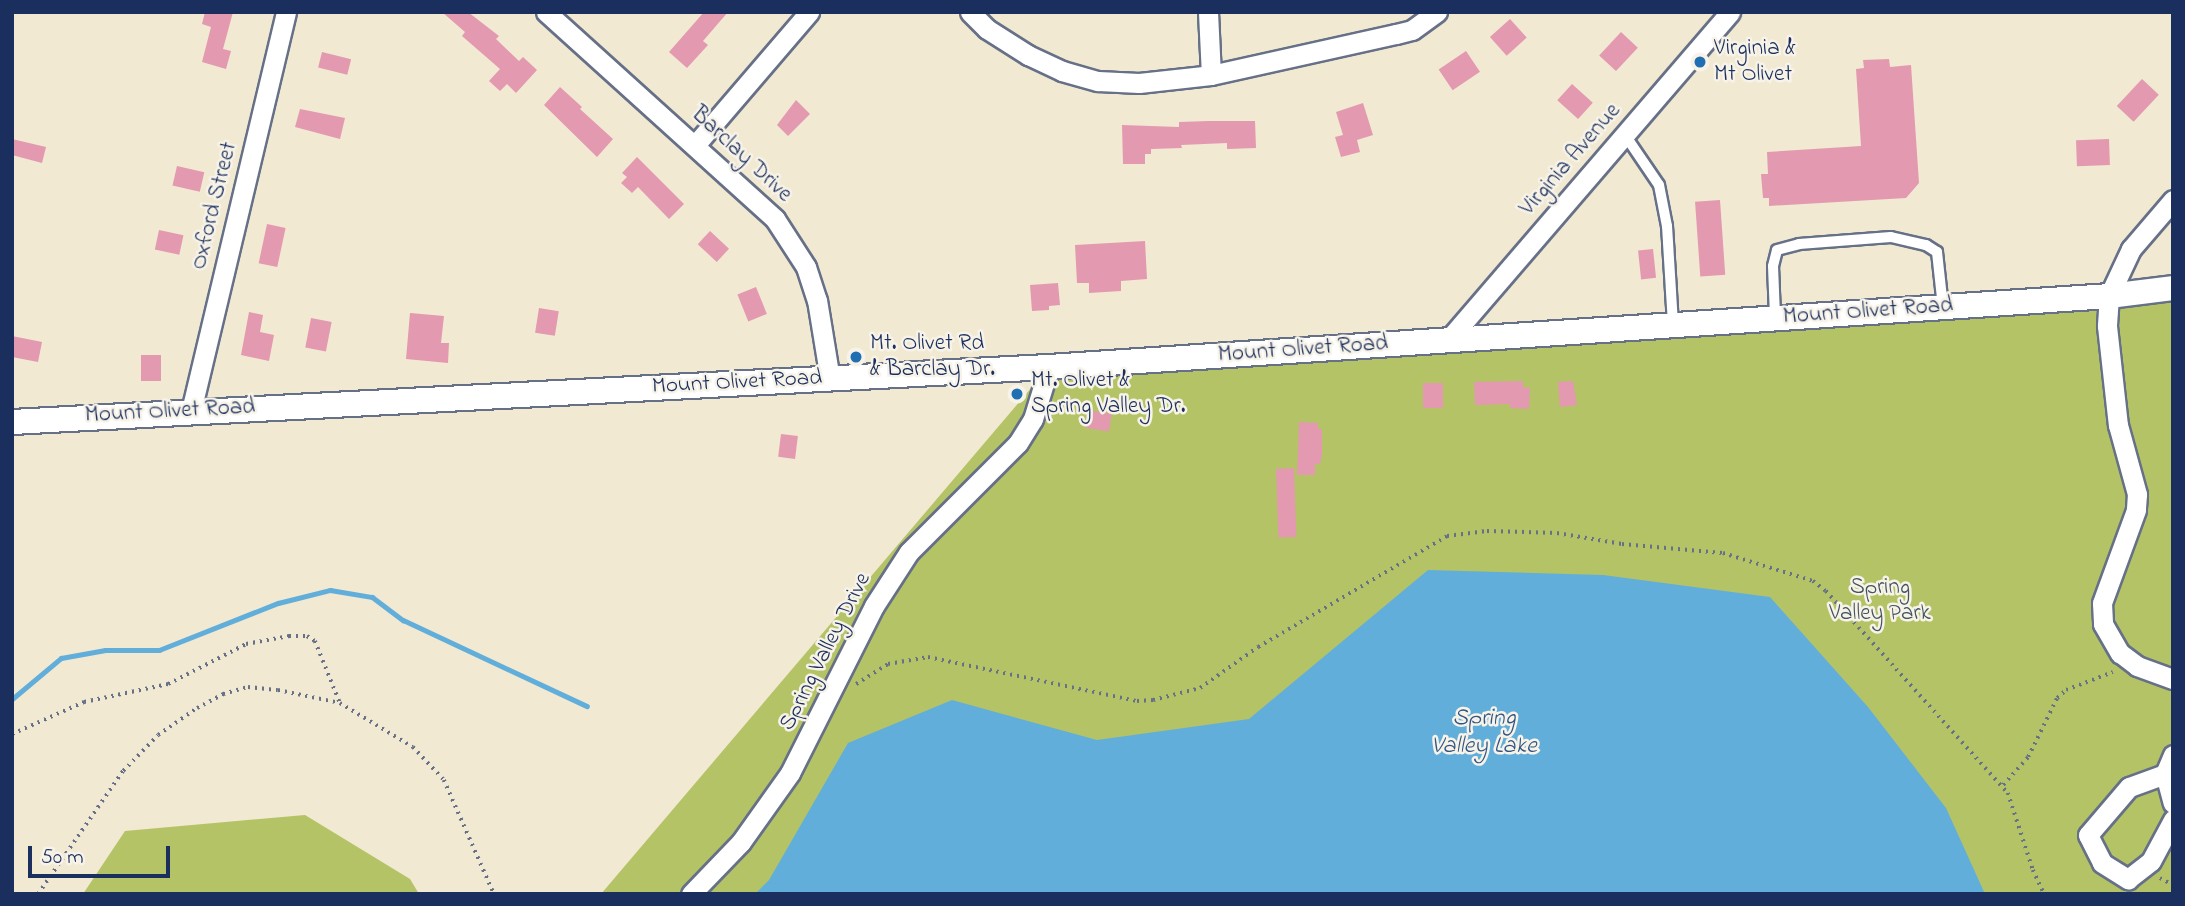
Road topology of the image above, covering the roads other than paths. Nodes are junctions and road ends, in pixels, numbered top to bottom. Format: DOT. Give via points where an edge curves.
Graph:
graph roads {
  1 [pos="286,12"];
  2 [pos="546,12"];
  3 [pos="809,12"];
  4 [pos="970,12"];
  5 [pos="1208,12"];
  6 [pos="1437,12"];
  7 [pos="1730,12"];
  8 [pos="1211,75"];
  9 [pos="1625,135"];
  10 [pos="696,144"];
  11 [pos="2173,200"];
  12 [pos="2173,288"];
  13 [pos="2109,296"];
  14 [pos="1943,307"];
  15 [pos="1776,318"];
  16 [pos="1673,325"];
  17 [pos="1449,340"];
  18 [pos="1049,367"];
  19 [pos="830,379"];
  20 [pos="191,411"];
  21 [pos="12,422"];
  22 [pos="2173,678"];
  23 [pos="2173,755"];
  24 [pos="2165,774"];
  25 [pos="2173,803"];
  26 [pos="2173,820"];
  27 [pos="691,894"];
  1 -- 20 [label="street, Oxford Street"];
  2 -- 10 [label="street, Barclay Drive"];
  3 -- 10 [label="street"];
  4 -- 8 [label="street" via="987,29 1062,71 1139,83"];
  5 -- 8 [label="street"];
  6 -- 8 [label="street" via="1412,30"];
  7 -- 9 [label="street, Virginia Avenue"];
  9 -- 16 [label="lane" via="1659,185 1667,226"];
  9 -- 17 [label="street, Virginia Avenue"];
  10 -- 19 [label="street, Barclay Drive" via="768,211 806,267 817,300"];
  11 -- 13 [label="street" via="2131,249"];
  12 -- 13 [label="street, Mount Olivet Road"];
  13 -- 14 [label="street, Mount Olivet Road"];
  13 -- 22 [label="street" via="2107,326 2118,425 2137,495 2136,510 2105,588 2103,624 2120,653 2131,662"];
  14 -- 15 [label="street, Mount Olivet Road"];
  14 -- 15 [label="lane" via="1937,252 1891,237 1777,250 1773,266"];
  15 -- 16 [label="street, Mount Olivet Road"];
  16 -- 17 [label="street, Mount Olivet Road"];
  17 -- 18 [label="street, Mount Olivet Road"];
  18 -- 19 [label="street, Mount Olivet Road"];
  18 -- 27 [label="street, Spring Valley Drive" via="1033,419 1018,443 909,552 874,606 790,773 741,842"];
  19 -- 20 [label="street, Mount Olivet Road"];
  20 -- 21 [label="street, Mount Olivet Road"];
  23 -- 24 [label="street"];
  24 -- 25 [label="street"];
  24 -- 26 [label="street" via="2129,787 2088,835 2102,863 2128,879 2151,861"];
}
